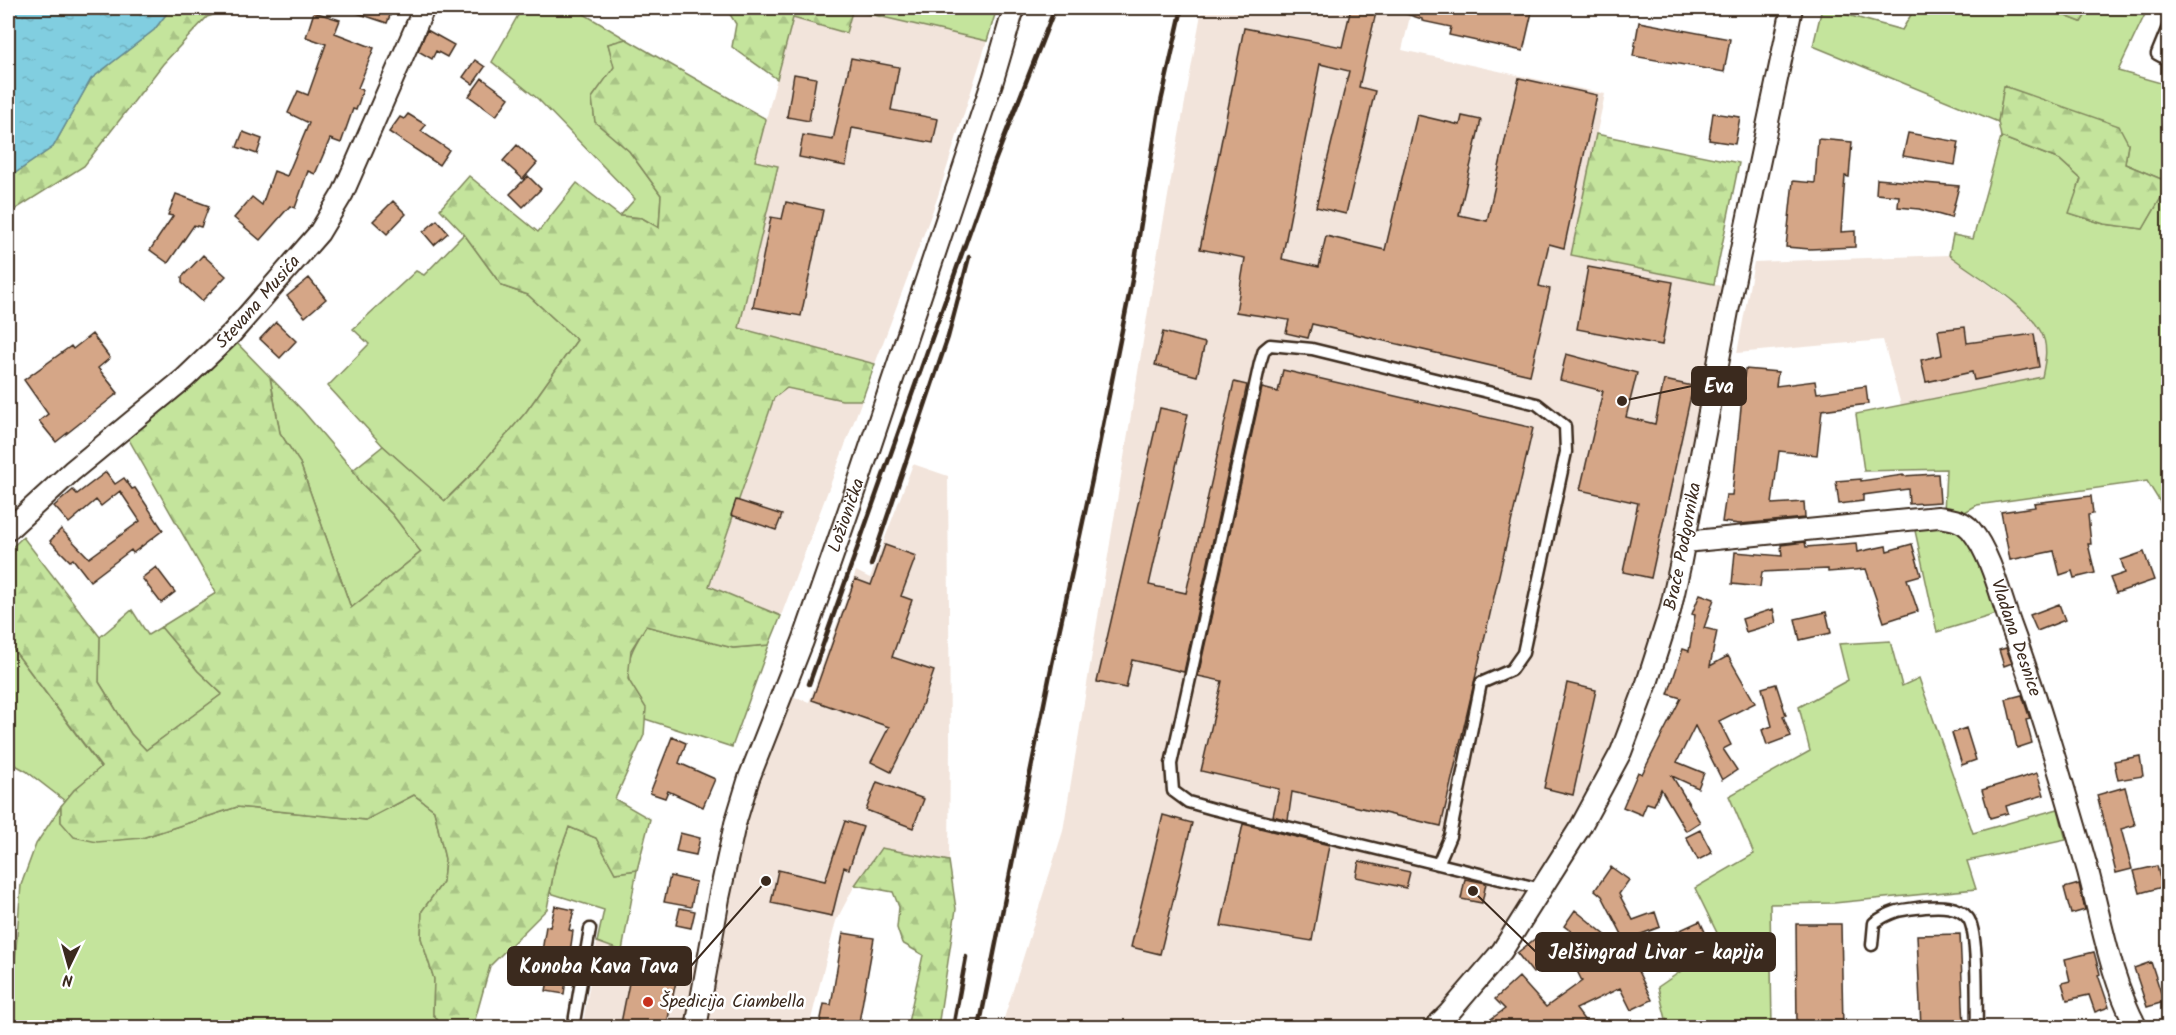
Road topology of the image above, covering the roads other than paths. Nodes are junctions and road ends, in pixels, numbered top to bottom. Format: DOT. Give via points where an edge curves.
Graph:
graph roads {
  1 [pos="424,8"];
  2 [pos="1014,8"];
  3 [pos="1792,8"];
  4 [pos="2169,27"];
  5 [pos="2169,60"];
  6 [pos="8,530"];
  7 [pos="1685,542"];
  8 [pos="1438,864"];
  9 [pos="1541,889"];
  10 [pos="590,929"];
  11 [pos="1872,945"];
  12 [pos="573,1028"];
  13 [pos="696,1028"];
  14 [pos="1434,1028"];
  15 [pos="1977,1028"];
  16 [pos="2137,1028"];
  1 -- 6 [label="street, Stevana Musića" via="343,193 320,232 232,333"];
  2 -- 13 [label="street, Ložionička" via="855,492 803,641 749,778 719,898"];
  3 -- 7 [label="street, Braće Podgornika" via="1728,311"];
  4 -- 5 [label="lane" via="2157,54"];
  7 -- 9 [label="street, Braće Podgornika" via="1670,611 1621,752"];
  7 -- 16 [label="street, Vladana Desnice" via="1938,517 1956,519 1970,529 1988,562 2017,641 2088,871 2116,977"];
  8 -- 8 [label="lane" via="1213,810 1188,801 1173,790 1171,764 1260,363 1270,345 1312,349 1537,404 1565,426 1566,452 1523,653 1511,670 1481,683 1450,836"];
  8 -- 9 [label="lane"];
  9 -- 14 [label="street, Braće Podgornika" via="1502,951"];
  10 -- 12 [label="lane"];
  11 -- 15 [label="lane" via="1874,923 1891,911 1940,906 1958,909 1969,919 1975,946"];
}
